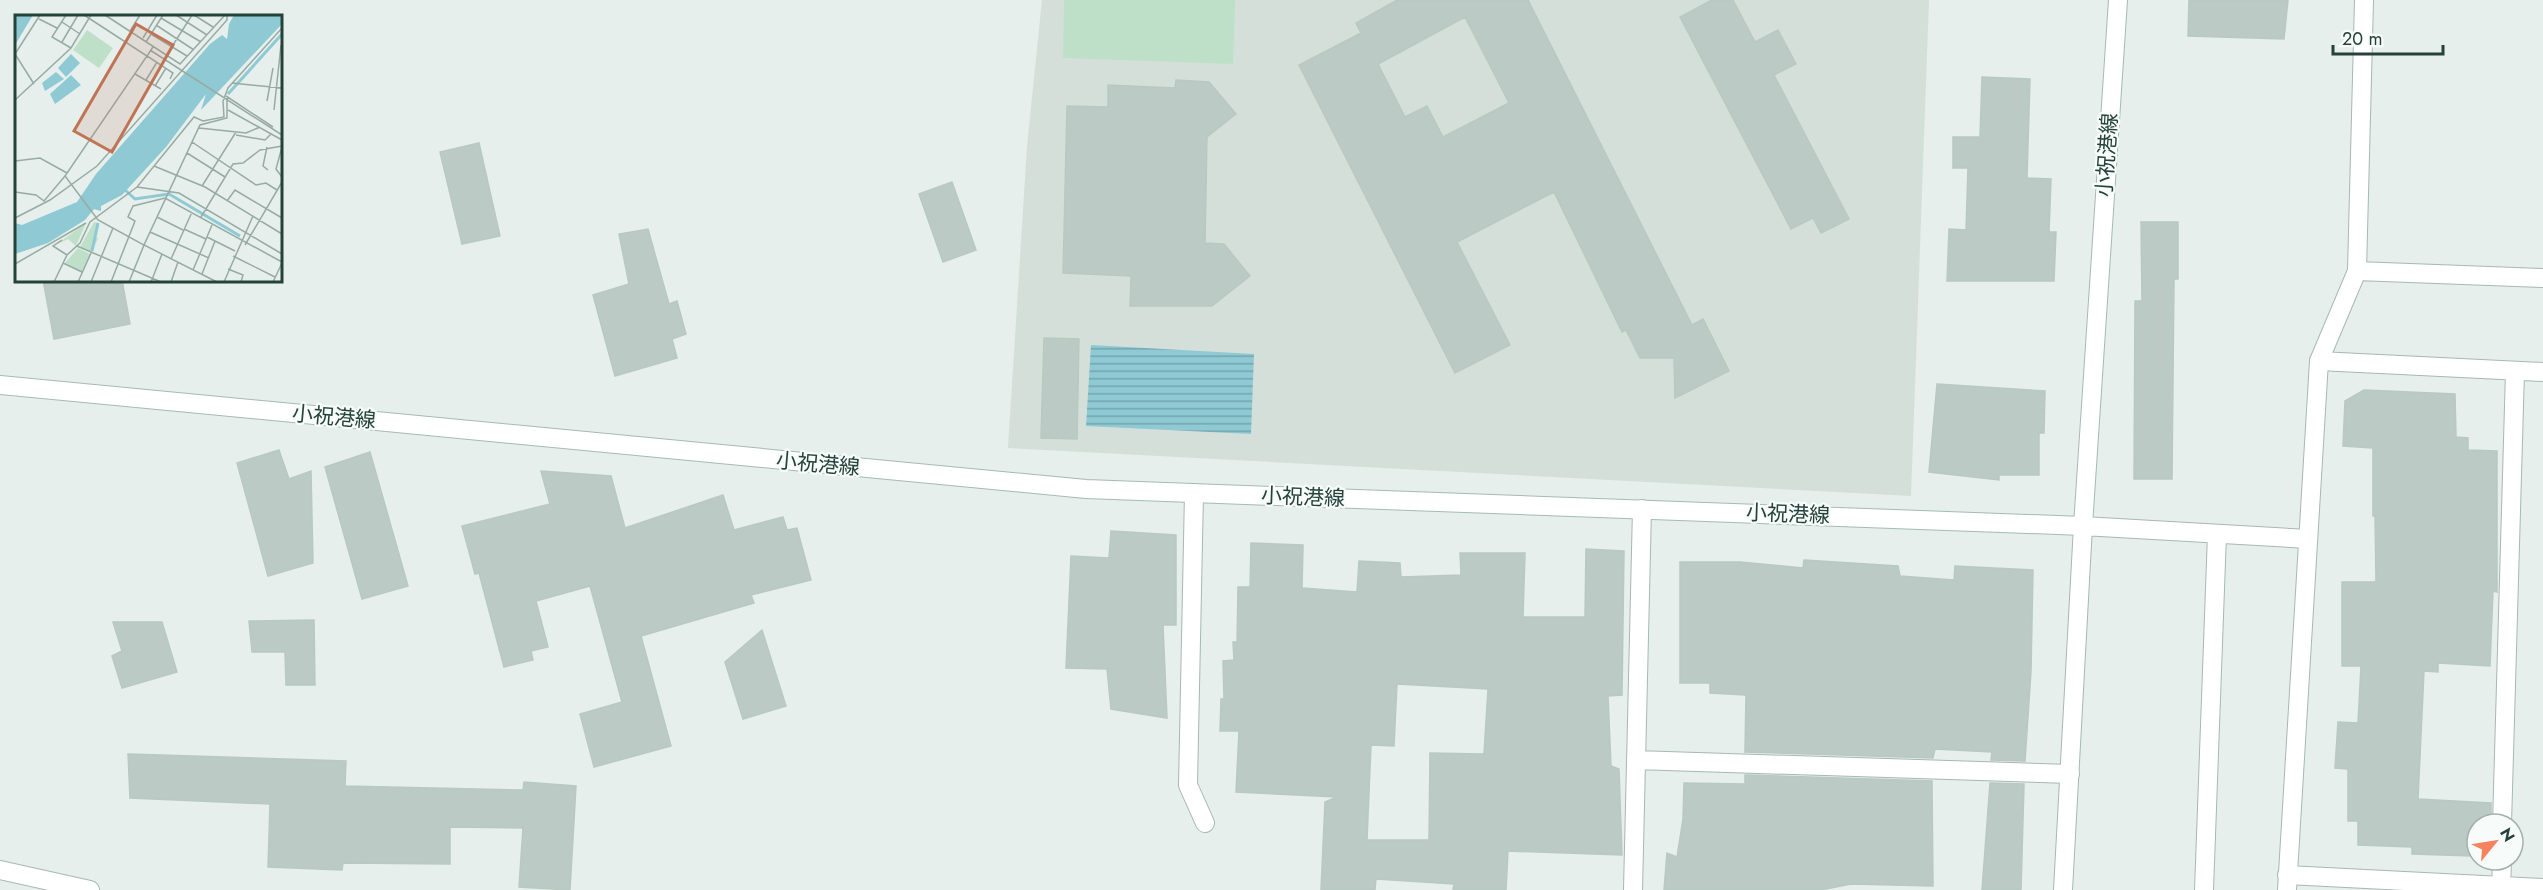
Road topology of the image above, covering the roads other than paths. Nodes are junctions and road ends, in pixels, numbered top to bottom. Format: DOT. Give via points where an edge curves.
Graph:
graph roads {
  1 [pos="2118,0"];
  2 [pos="2364,0"];
  3 [pos="2357,271"];
  4 [pos="2543,278"];
  5 [pos="2319,361"];
  6 [pos="2515,371"];
  7 [pos="2543,372"];
  8 [pos="0,385"];
  9 [pos="1194,493"];
  10 [pos="1642,508"];
  11 [pos="2083,526"];
  12 [pos="2217,534"];
  13 [pos="2308,539"];
  14 [pos="1636,760"];
  15 [pos="2070,774"];
  16 [pos="2502,812"];
  17 [pos="1205,823"];
  18 [pos="0,870"];
  19 [pos="2502,872"];
  20 [pos="2287,883"];
  21 [pos="2501,888"];
  22 [pos="2543,888"];
  23 [pos="90,890"];
  24 [pos="1633,890"];
  25 [pos="2063,890"];
  26 [pos="2204,890"];
  1 -- 11 [label="street, 小祝港線"];
  2 -- 3 [label="street"];
  3 -- 4 [label="street"];
  3 -- 5 [label="street"];
  5 -- 6 [label="street"];
  5 -- 13 [label="street"];
  6 -- 7 [label="street"];
  6 -- 16 [label="street"];
  8 -- 9 [label="street, 小祝港線" via="1086,489"];
  9 -- 10 [label="street, 小祝港線"];
  9 -- 17 [label="street" via="1188,785"];
  10 -- 11 [label="street, 小祝港線"];
  10 -- 14 [label="street"];
  11 -- 12 [label="street"];
  11 -- 15 [label="street"];
  12 -- 13 [label="street"];
  12 -- 26 [label="street"];
  13 -- 20 [label="street"];
  14 -- 15 [label="street"];
  14 -- 24 [label="street"];
  15 -- 25 [label="street"];
  18 -- 23 [label="street"];
  19 -- 21 [label="street"];
  20 -- 21 [label="street"];
  21 -- 22 [label="street"];
}
